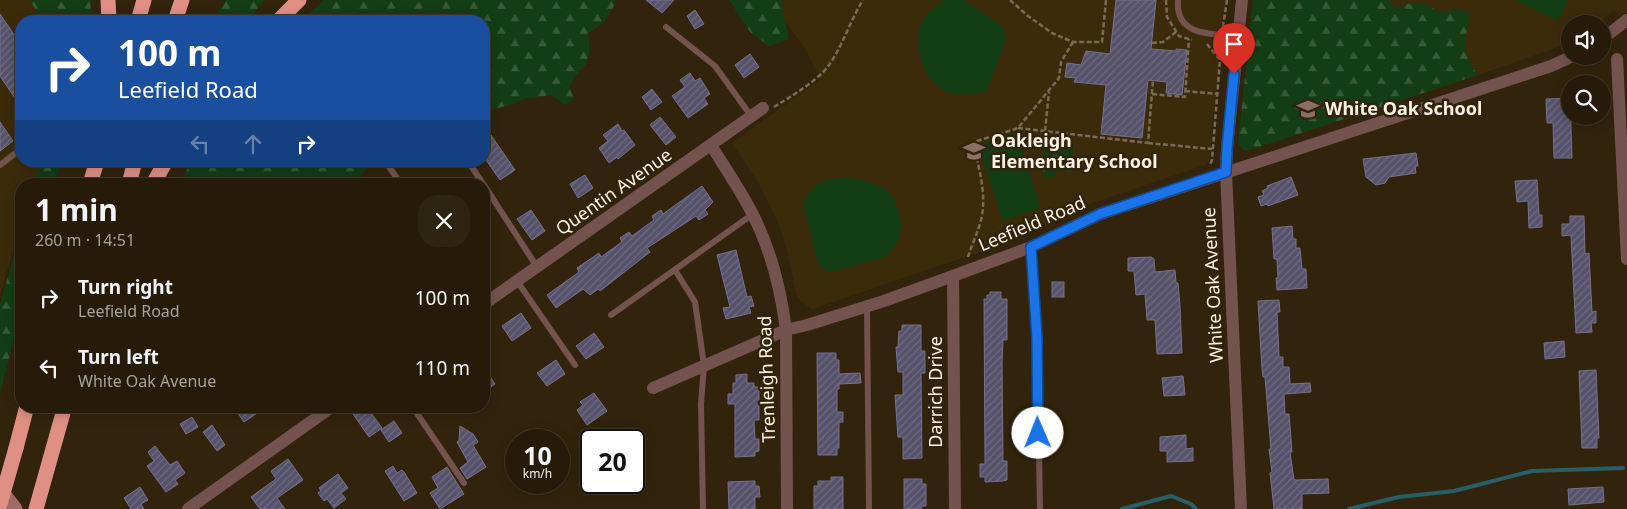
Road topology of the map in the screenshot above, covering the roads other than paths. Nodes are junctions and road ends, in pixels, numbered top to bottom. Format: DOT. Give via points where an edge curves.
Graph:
graph roads {
  1 [pos="108,0"];
  2 [pos="144,0"];
  3 [pos="182,0"];
  4 [pos="299,0"];
  5 [pos="1178,0"];
  6 [pos="1242,0"];
  7 [pos="109,15"];
  8 [pos="140,15"];
  9 [pos="177,15"];
  10 [pos="284,15"];
  11 [pos="1627,20"];
  12 [pos="666,27"];
  13 [pos="1611,32"];
  14 [pos="1238,36"];
  15 [pos="1617,59"];
  16 [pos="1561,61"];
  17 [pos="767,109"];
  18 [pos="751,116"];
  19 [pos="711,145"];
  20 [pos="15,154"];
  21 [pos="0,165"];
  22 [pos="163,167"];
  23 [pos="389,167"];
  24 [pos="472,167"];
  25 [pos="1226,172"];
  26 [pos="156,178"];
  27 [pos="397,178"];
  28 [pos="479,178"];
  29 [pos="490,195"];
  30 [pos="753,214"];
  31 [pos="1031,247"];
  32 [pos="1627,259"];
  33 [pos="537,267"];
  34 [pos="675,270"];
  35 [pos="953,276"];
  36 [pos="517,281"];
  37 [pos="490,298"];
  38 [pos="867,306"];
  39 [pos="611,315"];
  40 [pos="786,330"];
  41 [pos="574,365"];
  42 [pos="704,365"];
  43 [pos="653,388"];
  44 [pos="25,413"];
  45 [pos="63,413"];
  46 [pos="322,413"];
  47 [pos="417,413"];
  48 [pos="464,483"];
  49 [pos="0,490"];
  50 [pos="0,504"];
  51 [pos="15,509"];
  52 [pos="36,509"];
  53 [pos="188,509"];
  54 [pos="703,509"];
  55 [pos="787,509"];
  56 [pos="870,509"];
  57 [pos="955,509"];
  58 [pos="1040,509"];
  59 [pos="1241,509"];
  1 -- 7 [label="highway"];
  2 -- 8 [label="highway"];
  3 -- 9 [label="highway"];
  4 -- 10 [label="highway"];
  5 -- 14 [label="lane" via="1179,14 1190,28"];
  6 -- 14 [label="street, White Oak Avenue"];
  11 -- 13 [label="street"];
  12 -- 18 [label="lane" via="715,66"];
  14 -- 25 [label="street, White Oak Avenue"];
  15 -- 32 [label="street"];
  16 -- 25 [label="street, Leefield Road"];
  17 -- 18 [label="street, Quentin Avenue"];
  18 -- 19 [label="street, Quentin Avenue"];
  19 -- 30 [label="street, Trenleigh Road"];
  19 -- 33 [label="street, Quentin Avenue"];
  20 -- 21 [label="lane"];
  22 -- 26 [label="highway"];
  23 -- 27 [label="lane"];
  24 -- 28 [label="lane"];
  25 -- 31 [label="street, Leefield Road" via="1100,214"];
  25 -- 59 [label="street, White Oak Avenue"];
  29 -- 33 [label="lane"];
  30 -- 34 [label="lane"];
  30 -- 40 [label="street, Trenleigh Road" via="773,268"];
  31 -- 35 [label="street, Leefield Road"];
  31 -- 58 [label="lane" via="1037,338"];
  33 -- 36 [label="street, Quentin Avenue"];
  34 -- 39 [label="lane"];
  34 -- 42 [label="lane" via="695,302"];
  35 -- 38 [label="street, Leefield Road"];
  35 -- 57 [label="street, Darrich Drive"];
  36 -- 37 [label="street, Quentin Avenue"];
  36 -- 41 [label="lane"];
  38 -- 40 [label="street, Leefield Road"];
  38 -- 56 [label="lane"];
  40 -- 42 [label="street, Leefield Road"];
  40 -- 55 [label="street, Trenleigh Road"];
  42 -- 43 [label="street, Leefield Road"];
  42 -- 54 [label="lane" via="701,404"];
  44 -- 50 [label="highway, bridge"];
  45 -- 52 [label="highway"];
  46 -- 53 [label="street"];
  47 -- 48 [label="lane"];
  49 -- 51 [label="main road"];
}
